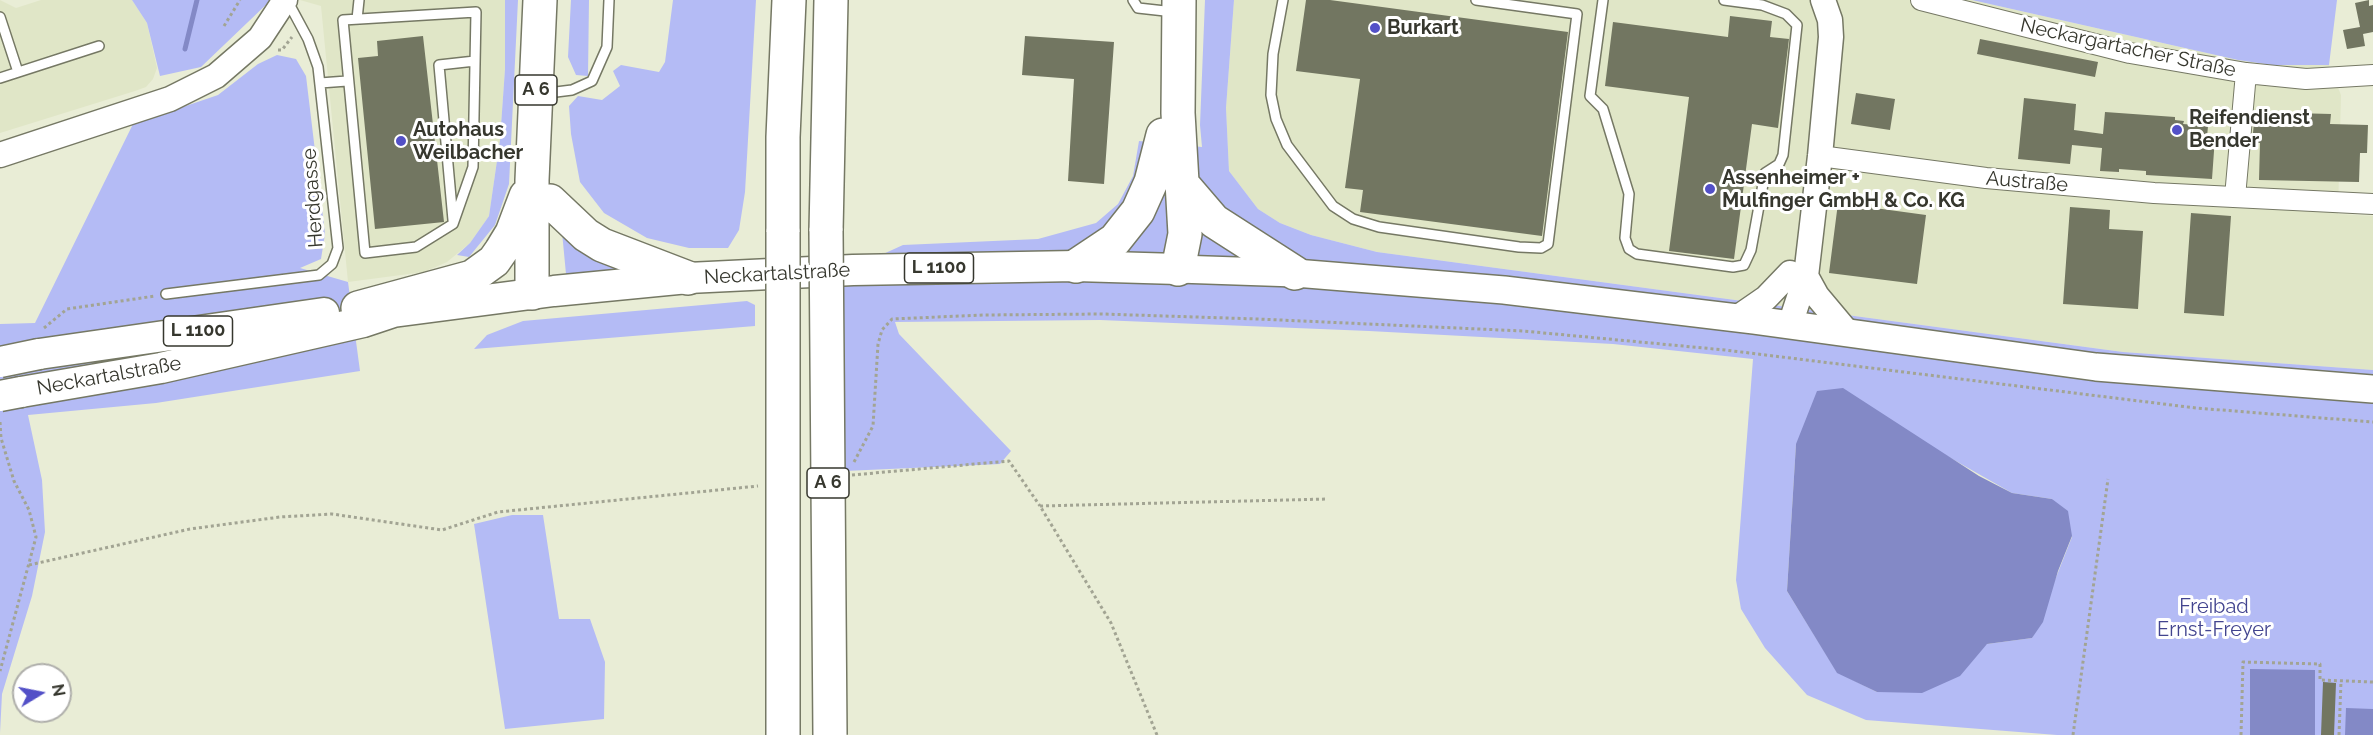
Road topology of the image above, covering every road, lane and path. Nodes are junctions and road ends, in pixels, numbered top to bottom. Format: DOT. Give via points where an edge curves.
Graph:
graph roads {
  1 [pos="240,0"];
  2 [pos="286,0"];
  3 [pos="359,0"];
  4 [pos="476,0"];
  5 [pos="540,0"];
  6 [pos="552,0"];
  7 [pos="609,0"];
  8 [pos="789,0"];
  9 [pos="831,0"];
  10 [pos="1133,0"];
  11 [pos="1283,0"];
  12 [pos="1476,0"];
  13 [pos="1603,0"];
  14 [pos="1724,0"];
  15 [pos="1823,0"];
  16 [pos="1922,0"];
  17 [pos="1170,4"];
  18 [pos="476,12"];
  19 [pos="0,17"];
  20 [pos="357,19"];
  21 [pos="224,26"];
  22 [pos="99,46"];
  23 [pos="475,61"];
  24 [pos="18,72"];
  25 [pos="2246,73"];
  26 [pos="2373,75"];
  27 [pos="0,78"];
  28 [pos="347,81"];
  29 [pos="320,83"];
  30 [pos="548,93"];
  31 [pos="170,99"];
  32 [pos="1163,135"];
  33 [pos="0,146"];
  34 [pos="0,155"];
  35 [pos="1820,156"];
  36 [pos="1184,186"];
  37 [pos="541,190"];
  38 [pos="2235,196"];
  39 [pos="2373,204"];
  40 [pos="453,224"];
  41 [pos="1076,266"];
  42 [pos="1171,269"];
  43 [pos="1295,273"];
  44 [pos="1798,275"];
  45 [pos="688,278"];
  46 [pos="543,292"];
  47 [pos="166,294"];
  48 [pos="358,308"];
  49 [pos="393,312"];
  50 [pos="1737,318"];
  51 [pos="1784,325"];
  52 [pos="1848,333"];
  53 [pos="41,341"];
  54 [pos="0,362"];
  55 [pos="2373,388"];
  56 [pos="10,394"];
  57 [pos="0,422"];
  58 [pos="2373,422"];
  59 [pos="2108,479"];
  60 [pos="766,485"];
  61 [pos="1328,499"];
  62 [pos="1040,506"];
  63 [pos="29,565"];
  64 [pos="0,671"];
  65 [pos="2341,681"];
  66 [pos="2373,682"];
  67 [pos="783,735"];
  68 [pos="830,735"];
  69 [pos="1156,735"];
  70 [pos="2073,735"];
  71 [pos="2241,735"];
  72 [pos="2339,735"];
  1 -- 21 [label="path"];
  2 -- 29 [label="lane, Herdgasse" via="308,39"];
  2 -- 31 [label="street" via="273,22 246,52 216,76"];
  3 -- 20 [label="lane"];
  4 -- 18 [label="lane"];
  5 -- 37 [label="highway, A 6"];
  6 -- 30 [label="highway"];
  7 -- 30 [label="lane" via="607,47 592,81 572,90"];
  8 -- 67 [label="highway, A 6, bridge" via="783,137"];
  9 -- 68 [label="highway, A 6, bridge" via="826,231"];
  10 -- 17 [label="lane" via="1138,8"];
  11 -- 12 [label="lane" via="1273,54 1271,95 1276,119 1287,145 1333,206 1353,219 1379,227 1541,248 1548,244 1577,14"];
  13 -- 14 [label="lane" via="1590,96 1603,109 1629,194 1624,238 1629,249 1637,254 1733,267 1744,265 1752,250 1765,173 1779,164 1783,155 1797,25 1786,14 1762,5"];
  15 -- 35 [label="street" via="1831,37"];
  16 -- 25 [label="street, Neckargartacher Straße" via="2130,52"];
  17 -- 32 [label="highway"];
  17 -- 36 [label="highway"];
  18 -- 20 [label="lane"];
  18 -- 23 [label="lane"];
  19 -- 24 [label="lane"];
  20 -- 28 [label="lane" via="343,20"];
  22 -- 24 [label="lane"];
  23 -- 40 [label="lane" via="473,167"];
  23 -- 40 [label="lane" via="439,64"];
  24 -- 27 [label="lane"];
  25 -- 26 [label="street, Neckargartacher Straße" via="2306,80"];
  25 -- 38 [label="street"];
  28 -- 29 [label="lane"];
  28 -- 40 [label="lane" via="365,253 416,247"];
  29 -- 47 [label="lane, Herdgasse" via="338,248 332,264 319,275 294,280"];
  30 -- 37 [label="highway"];
  31 -- 33 [label="street"];
  31 -- 34 [label="street"];
  32 -- 41 [label="highway" via="1151,182 1138,212 1115,240"];
  32 -- 42 [label="highway"];
  35 -- 38 [label="street, Austraße" via="1986,178"];
  35 -- 44 [label="street"];
  36 -- 42 [label="highway" via="1185,234"];
  36 -- 43 [label="highway" via="1214,221"];
  37 -- 45 [label="highway" via="586,235 602,245"];
  37 -- 46 [label="highway"];
  37 -- 48 [label="highway, A 6" via="497,256 485,267 458,283"];
  38 -- 39 [label="street, Austraße"];
  41 -- 42 [label="main road, Neckartalstraße / L 1100"];
  41 -- 45 [label="main road, Neckartalstraße / L 1100"];
  42 -- 43 [label="main road, L 1100"];
  43 -- 50 [label="main road, L 1100" via="1504,290"];
  44 -- 50 [label="street"];
  44 -- 51 [label="street"];
  44 -- 52 [label="street"];
  45 -- 46 [label="main road, Neckartalstraße / L 1100"];
  46 -- 49 [label="main road, Neckartalstraße / L 1100"];
  47 -- 53 [label="path" via="67,309"];
  48 -- 49 [label="main road, Neckartalstraße / L 1100"];
  48 -- 53 [label="main road, Neckartalstraße / L 1100"];
  49 -- 56 [label="main road, Neckartalstraße / L 1100" via="161,368"];
  50 -- 51 [label="main road, L 1100"];
  51 -- 52 [label="main road, L 1100"];
  52 -- 55 [label="main road, L 1100" via="2096,367"];
  53 -- 54 [label="main road, Neckartalstraße / L 1100, bridge"];
  57 -- 63 [label="path" via="0,438 36,537"];
  58 -- 62 [label="path" via="2196,408 1725,350 1523,332 1102,314 892,319 882,330 878,344 873,426 848,476 1009,461"];
  59 -- 70 [label="path"];
  60 -- 63 [label="path" via="498,512 442,530 332,514 280,517 190,529"];
  61 -- 62 [label="path"];
  62 -- 69 [label="path" via="1111,623"];
  63 -- 64 [label="path"];
  65 -- 66 [label="path"];
  65 -- 71 [label="path" via="2320,680 2320,664 2243,662"];
  65 -- 72 [label="path"];
}
